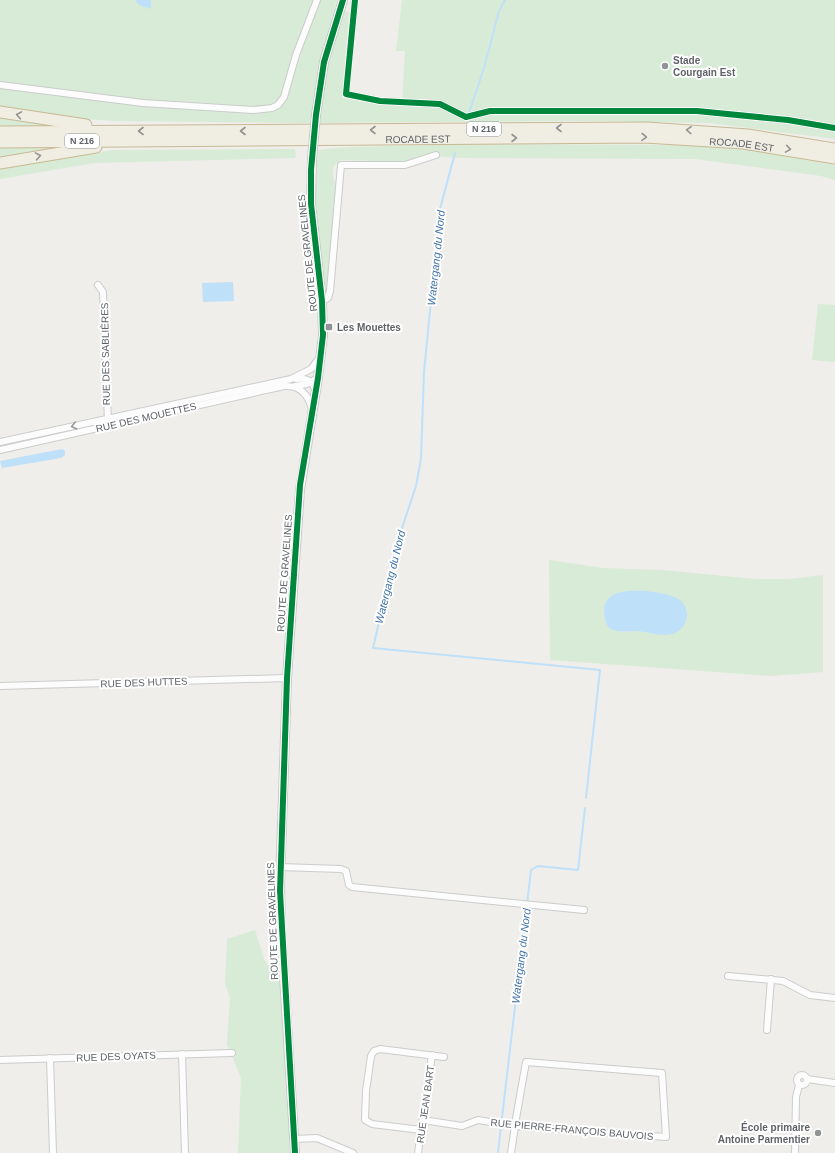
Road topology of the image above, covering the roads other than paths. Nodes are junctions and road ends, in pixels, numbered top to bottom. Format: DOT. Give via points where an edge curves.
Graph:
graph roads {
  1 [pos="317,0"];
  2 [pos="343,0"];
  3 [pos="355,0"];
  4 [pos="0,85"];
  5 [pos="0,112"];
  6 [pos="835,128"];
  7 [pos="112,131"];
  8 [pos="0,132"];
  9 [pos="163,140"];
  10 [pos="0,142"];
  11 [pos="835,149"];
  12 [pos="436,155"];
  13 [pos="835,158"];
  14 [pos="0,163"];
  15 [pos="98,285"];
  16 [pos="322,301"];
  17 [pos="321,354"];
  18 [pos="319,373"];
  19 [pos="292,379"];
  20 [pos="311,382"];
  21 [pos="293,386"];
  22 [pos="315,393"];
  23 [pos="312,412"];
  24 [pos="107,418"];
  25 [pos="108,426"];
  26 [pos="0,442"];
  27 [pos="0,450"];
  28 [pos="287,678"];
  29 [pos="0,686"];
  30 [pos="280,867"];
  31 [pos="584,910"];
  32 [pos="728,976"];
  33 [pos="771,979"];
  34 [pos="835,998"];
  35 [pos="768,1030"];
  36 [pos="232,1053"];
  37 [pos="182,1054"];
  38 [pos="432,1054"];
  39 [pos="444,1056"];
  40 [pos="50,1058"];
  41 [pos="0,1060"];
  42 [pos="835,1083"];
  43 [pos="423,1120"];
  44 [pos="515,1126"];
  45 [pos="421,1130"];
  46 [pos="294,1139"];
  47 [pos="53,1153"];
  48 [pos="185,1153"];
  49 [pos="295,1153"];
  50 [pos="353,1153"];
  51 [pos="418,1153"];
  52 [pos="511,1153"];
  53 [pos="795,1153"];
  1 -- 4 [label="street" via="296,55 284,97 272,108 253,110 143,103"];
  2 -- 16 [label="main road, ROUTE DE GRAVELINES, bridge" via="324,62 312,158 311,215"];
  3 -- 6 [label="street" via="346,94 380,101 440,104 466,117 490,111 697,110"];
  7 -- 5 [label="highway, one-way" via="96,126"];
  7 -- 8 [label="highway, ROCADE EST / N 216"];
  11 -- 7 [label="highway, ROCADE EST / N 216, one-way" via="748,135 660,128"];
  9 -- 10 [label="highway, ROCADE EST / N 216"];
  9 -- 13 [label="highway, ROCADE EST / N 216, one-way" via="651,137 743,143"];
  14 -- 9 [label="highway, one-way" via="86,148"];
  12 -- 16 [label="street" via="405,165 341,165 330,291 328,298"];
  15 -- 24 [label="street, RUE DES SABLIÈRES" via="104,292"];
  16 -- 17 [label="main road, ROUTE DE GRAVELINES"];
  17 -- 18 [label="main road, ROUTE DE GRAVELINES"];
  17 -- 19 [label="street, RUE DES MOUETTES" via="311,369"];
  18 -- 20 [label="street"];
  18 -- 22 [label="main road, ROUTE DE GRAVELINES"];
  19 -- 20 [label="street, RUE DES MOUETTES" via="303,378"];
  19 -- 24 [label="street, RUE DES MOUETTES"];
  20 -- 21 [label="street, RUE DES MOUETTES"];
  20 -- 22 [label="street"];
  21 -- 23 [label="street" via="306,395"];
  21 -- 25 [label="street, RUE DES MOUETTES"];
  22 -- 23 [label="main road, ROUTE DE GRAVELINES"];
  23 -- 28 [label="main road, ROUTE DE GRAVELINES" via="300,485"];
  24 -- 25 [label="street, RUE DES SABLIÈRES"];
  24 -- 26 [label="street, RUE DES MOUETTES, one-way"];
  25 -- 27 [label="street, RUE DES MOUETTES"];
  28 -- 29 [label="street, RUE DES HUTTES"];
  28 -- 30 [label="main road, ROUTE DE GRAVELINES"];
  30 -- 31 [label="street" via="341,869 346,871 352,887"];
  30 -- 46 [label="main road, ROUTE DE GRAVELINES" via="281,928"];
  32 -- 33 [label="street"];
  33 -- 34 [label="street" via="786,982 813,996"];
  33 -- 35 [label="street"];
  36 -- 37 [label="street, RUE DES OYATS"];
  37 -- 40 [label="street, RUE DES OYATS"];
  37 -- 48 [label="street"];
  38 -- 39 [label="street"];
  38 -- 43 [label="street, RUE JEAN BART"];
  38 -- 45 [label="street" via="376,1050 371,1056 366,1088 366,1122"];
  40 -- 41 [label="street, RUE DES OYATS"];
  40 -- 47 [label="street"];
  42 -- 53 [label="street" via="807,1079 804,1085 799,1085 796,1097"];
  43 -- 44 [label="street, RUE PIERRE-FRANÇOIS BAUVOIS" via="460,1126 478,1120"];
  43 -- 45 [label="street, RUE JEAN BART"];
  44 -- 44 [label="street, RUE PIERRE-FRANÇOIS BAUVOIS" via="666,1137 662,1073 526,1062"];
  44 -- 52 [label="street"];
  45 -- 51 [label="street, RUE JEAN BART"];
  46 -- 49 [label="main road, ROUTE DE GRAVELINES"];
  46 -- 50 [label="street" via="317,1138"];
}
